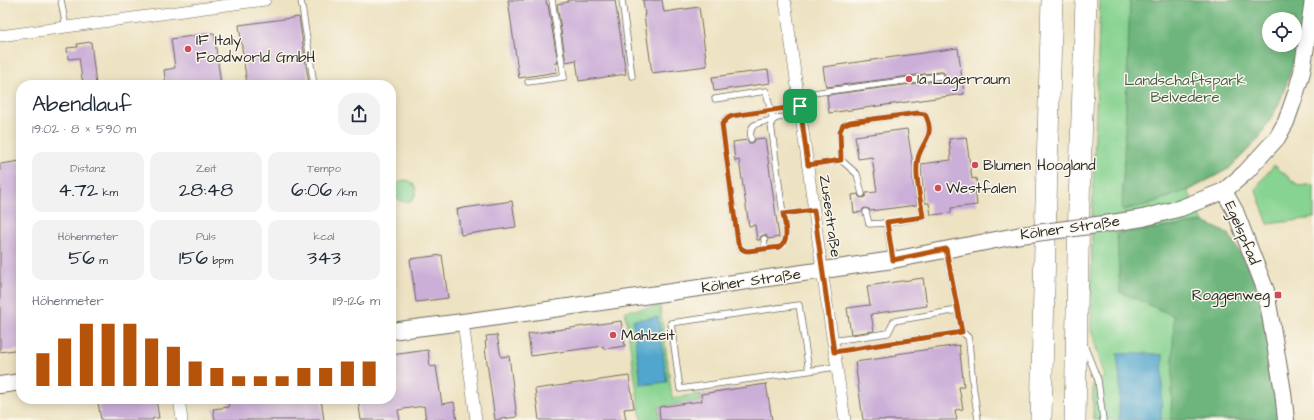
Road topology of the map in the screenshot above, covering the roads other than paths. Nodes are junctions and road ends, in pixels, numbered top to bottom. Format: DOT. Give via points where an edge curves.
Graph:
graph roads {
  1 [pos="61,0"];
  2 [pos="265,0"];
  3 [pos="301,0"];
  4 [pos="552,0"];
  5 [pos="622,0"];
  6 [pos="785,0"];
  7 [pos="1052,0"];
  8 [pos="1086,0"];
  9 [pos="1313,0"];
  10 [pos="66,28"];
  11 [pos="0,36"];
  12 [pos="632,76"];
  13 [pos="941,76"];
  14 [pos="313,80"];
  15 [pos="528,82"];
  16 [pos="798,95"];
  17 [pos="715,99"];
  18 [pos="772,110"];
  19 [pos="801,110"];
  20 [pos="773,120"];
  21 [pos="751,139"];
  22 [pos="841,160"];
  23 [pos="808,165"];
  24 [pos="1224,191"];
  25 [pos="862,194"];
  26 [pos="814,210"];
  27 [pos="866,212"];
  28 [pos="783,214"];
  29 [pos="887,222"];
  30 [pos="764,239"];
  31 [pos="765,249"];
  32 [pos="946,249"];
  33 [pos="893,260"];
  34 [pos="823,270"];
  35 [pos="958,310"];
  36 [pos="463,322"];
  37 [pos="1077,328"];
  38 [pos="396,330"];
  39 [pos="962,332"];
  40 [pos="832,341"];
  41 [pos="834,352"];
  42 [pos="836,367"];
  43 [pos="809,371"];
  44 [pos="16,382"];
  45 [pos="0,384"];
  46 [pos="180,404"];
  47 [pos="182,420"];
  48 [pos="476,420"];
  49 [pos="845,420"];
  50 [pos="978,420"];
  51 [pos="1041,420"];
  52 [pos="1075,420"];
  53 [pos="1103,420"];
  54 [pos="1286,420"];
  1 -- 10 [label="lane"];
  2 -- 10 [label="street"];
  3 -- 14 [label="lane"];
  4 -- 15 [label="lane" via="564,77"];
  5 -- 12 [label="lane"];
  6 -- 16 [label="street, Zusestraße"];
  7 -- 51 [label="highway"];
  8 -- 37 [label="highway"];
  9 -- 24 [label="street, Egelspfad" via="1302,72 1286,122 1276,138 1246,172"];
  10 -- 11 [label="street"];
  13 -- 16 [label="lane"];
  16 -- 19 [label="street, Zusestraße"];
  17 -- 18 [label="lane" via="766,92"];
  18 -- 19 [label="lane"];
  18 -- 20 [label="lane"];
  18 -- 31 [label="lane" via="732,116 722,124 738,243 744,251"];
  19 -- 20 [label="lane"];
  19 -- 23 [label="street, Zusestraße"];
  20 -- 21 [label="lane" via="753,126 750,132"];
  20 -- 28 [label="lane"];
  22 -- 23 [label="lane"];
  22 -- 25 [label="lane" via="857,174"];
  22 -- 29 [label="lane" via="840,131 843,125 850,122 925,114 929,134 918,157 917,169 923,217"];
  23 -- 26 [label="street, Zusestraße"];
  24 -- 32 [label="street, Kölner Straße, bridge" via="1181,208 1143,218 1021,235"];
  24 -- 54 [label="street, Egelspfad" via="1235,211 1266,291"];
  26 -- 28 [label="lane"];
  26 -- 34 [label="street, Zusestraße"];
  27 -- 29 [label="lane" via="870,224"];
  28 -- 31 [label="lane" via="786,238 784,244"];
  29 -- 33 [label="lane"];
  30 -- 31 [label="lane"];
  32 -- 33 [label="street, Kölner Straße"];
  32 -- 35 [label="lane"];
  33 -- 34 [label="street, Kölner Straße"];
  34 -- 36 [label="street, Kölner Straße"];
  34 -- 40 [label="street, Zusestraße"];
  35 -- 39 [label="lane"];
  35 -- 40 [label="lane" via="894,321 888,333"];
  36 -- 38 [label="street, Kölner Straße"];
  36 -- 48 [label="street"];
  37 -- 52 [label="highway"];
  37 -- 53 [label="lane" via="1098,380"];
  39 -- 41 [label="lane"];
  39 -- 50 [label="lane" via="970,342"];
  40 -- 41 [label="street, Zusestraße"];
  41 -- 42 [label="street, Zusestraße"];
  42 -- 43 [label="lane"];
  42 -- 49 [label="street, Zusestraße"];
  43 -- 43 [label="lane" via="680,389 671,323 799,305"];
  44 -- 45 [label="street"];
  46 -- 47 [label="street"];
}
